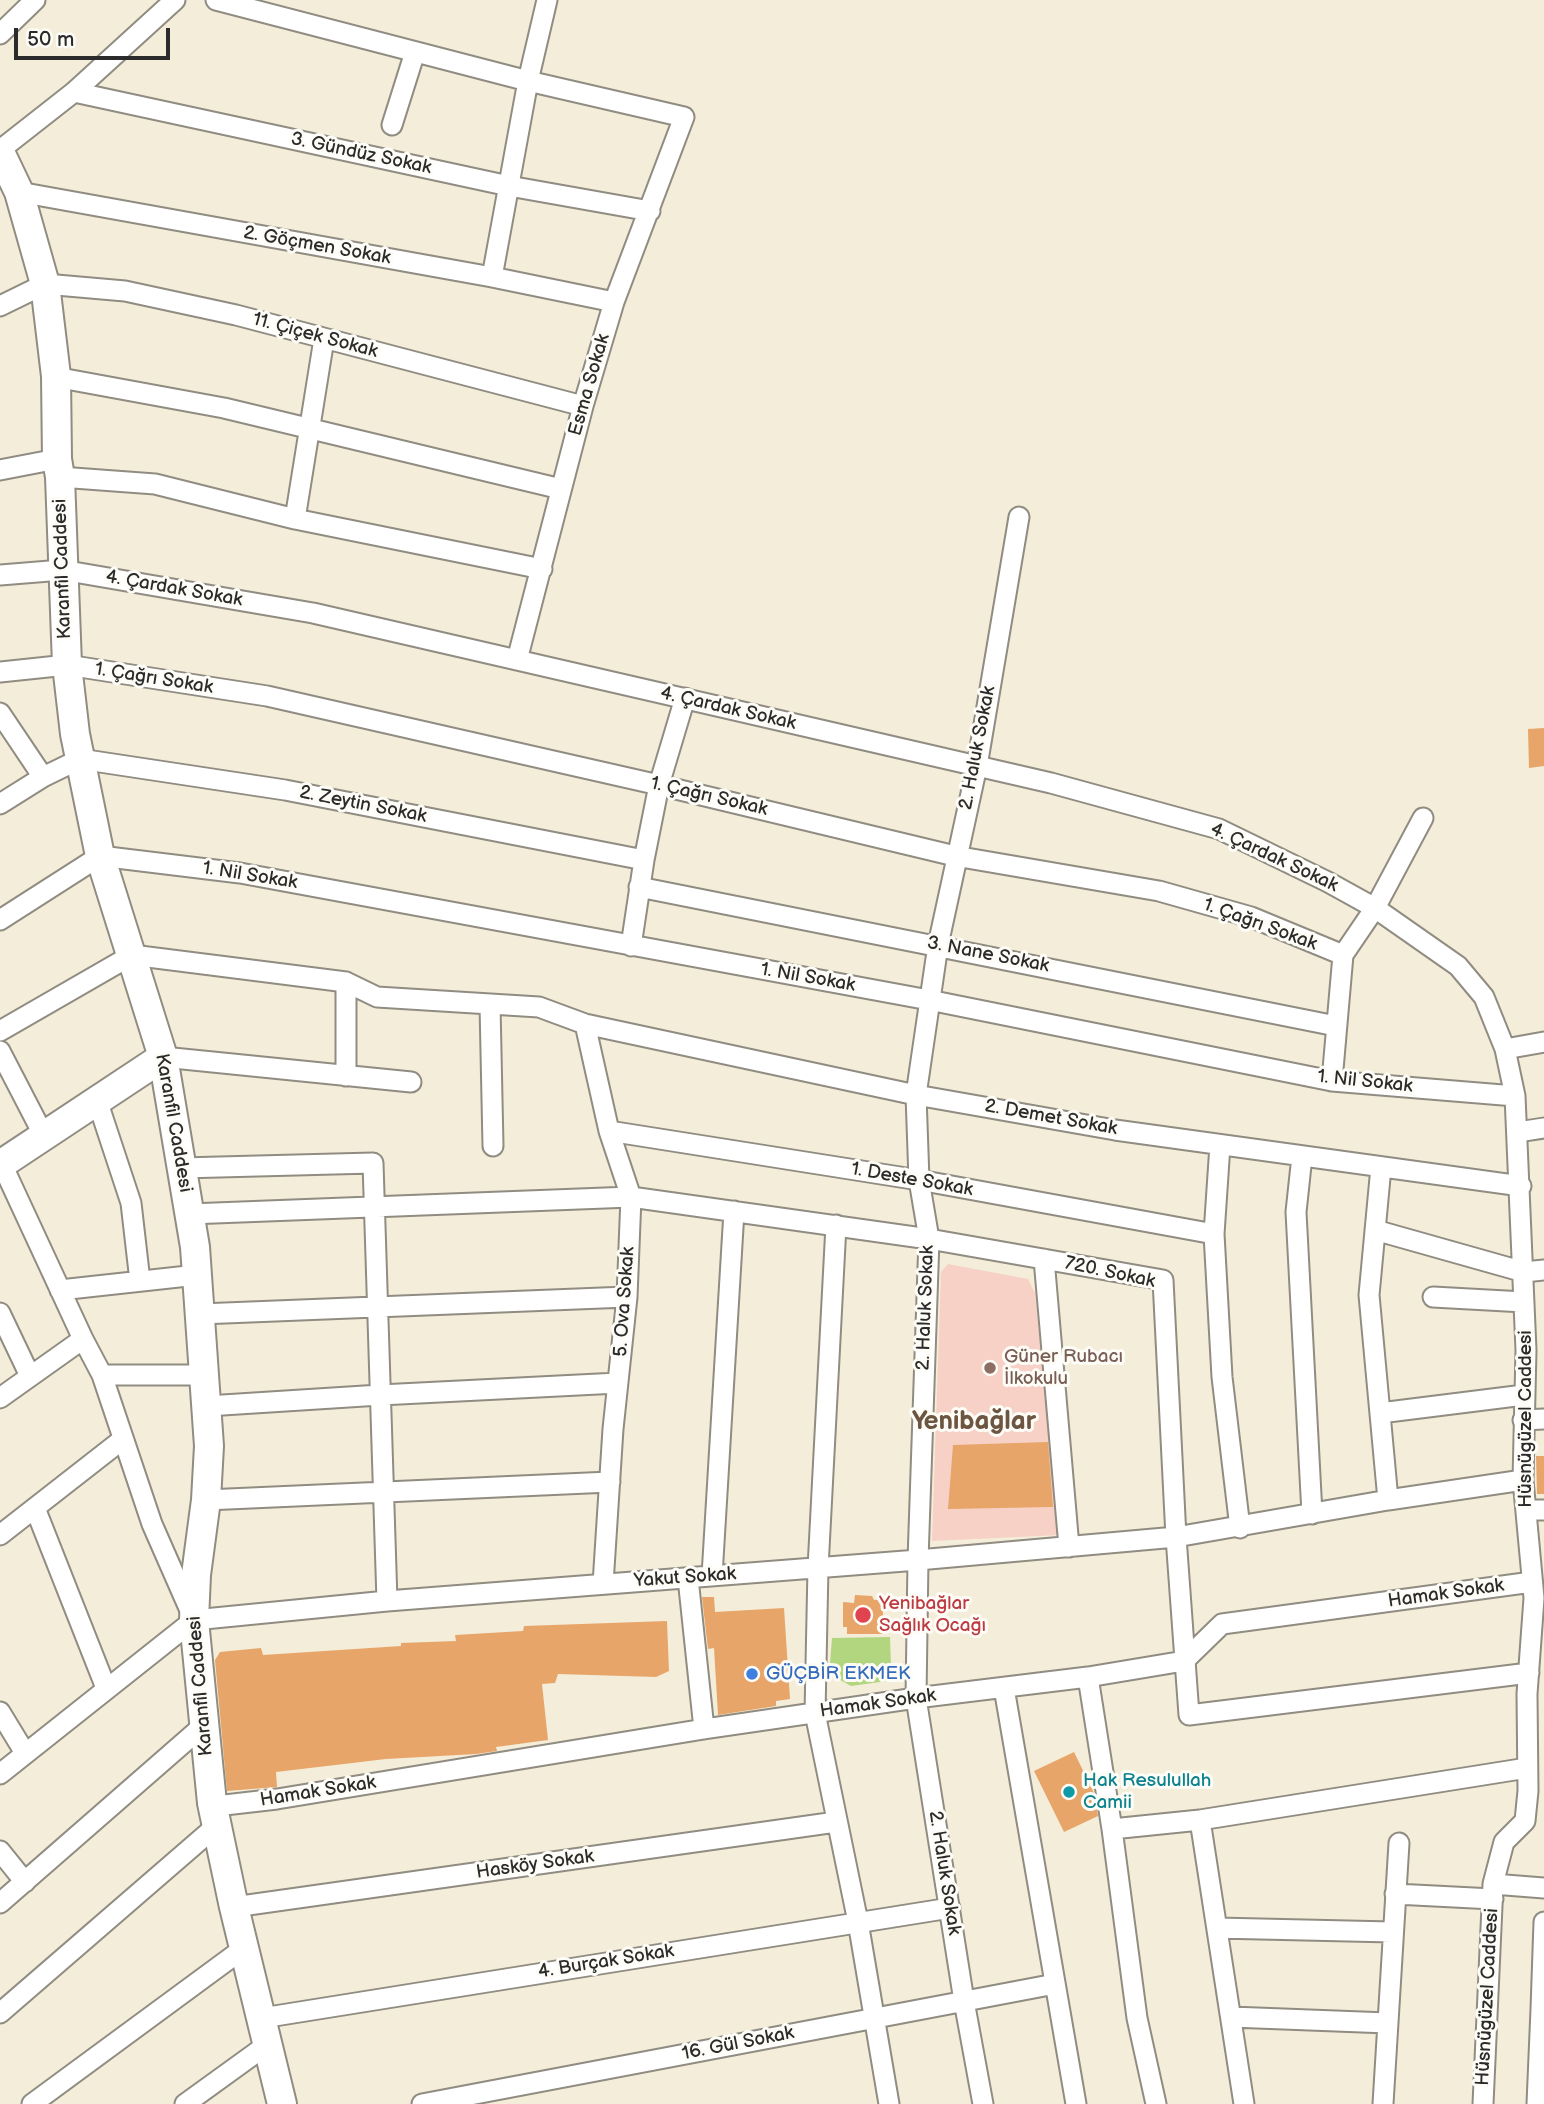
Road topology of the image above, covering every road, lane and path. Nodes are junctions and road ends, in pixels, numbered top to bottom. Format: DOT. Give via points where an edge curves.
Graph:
graph roads {
  1 [pos="35,0"];
  2 [pos="175,0"];
  3 [pos="216,0"];
  4 [pos="547,0"];
  5 [pos="0,34"];
  6 [pos="415,52"];
  7 [pos="528,80"];
  8 [pos="74,92"];
  9 [pos="392,125"];
  10 [pos="6,170"];
  11 [pos="509,186"];
  12 [pos="650,211"];
  13 [pos="492,277"];
  14 [pos="45,284"];
  15 [pos="614,302"];
  16 [pos="0,306"];
  17 [pos="324,339"];
  18 [pos="55,377"];
  19 [pos="583,406"];
  20 [pos="309,429"];
  21 [pos="58,468"];
  22 [pos="0,470"];
  23 [pos="561,489"];
  24 [pos="1019,517"];
  25 [pos="295,519"];
  26 [pos="542,569"];
  27 [pos="62,570"];
  28 [pos="0,575"];
  29 [pos="517,660"];
  30 [pos="66,665"];
  31 [pos="0,672"];
  32 [pos="685,698"];
  33 [pos="0,713"];
  34 [pos="80,759"];
  35 [pos="977,766"];
  36 [pos="43,777"];
  37 [pos="659,785"];
  38 [pos="0,804"];
  39 [pos="1423,818"];
  40 [pos="100,856"];
  41 [pos="955,856"];
  42 [pos="644,860"];
  43 [pos="639,887"];
  44 [pos="1375,908"];
  45 [pos="0,920"];
  46 [pos="938,945"];
  47 [pos="631,946"];
  48 [pos="132,955"];
  49 [pos="1343,955"];
  50 [pos="345,982"];
  51 [pos="929,1000"];
  52 [pos="490,1005"];
  53 [pos="585,1024"];
  54 [pos="1336,1026"];
  55 [pos="0,1031"];
  56 [pos="1544,1042"];
  57 [pos="1505,1049"];
  58 [pos="0,1051"];
  59 [pos="163,1057"];
  60 [pos="346,1076"];
  61 [pos="1332,1081"];
  62 [pos="411,1082"];
  63 [pos="916,1095"];
  64 [pos="1515,1096"];
  65 [pos="97,1100"];
  66 [pos="1544,1128"];
  67 [pos="610,1131"];
  68 [pos="1518,1132"];
  69 [pos="44,1136"];
  70 [pos="1220,1145"];
  71 [pos="493,1146"];
  72 [pos="1302,1156"];
  73 [pos="1,1163"];
  74 [pos="1381,1167"];
  75 [pos="181,1168"];
  76 [pos="919,1180"];
  77 [pos="1521,1186"];
  78 [pos="631,1197"];
  79 [pos="374,1207"];
  80 [pos="734,1211"];
  81 [pos="189,1214"];
  82 [pos="836,1225"];
  83 [pos="1375,1230"];
  84 [pos="1214,1234"];
  85 [pos="929,1238"];
  86 [pos="1044,1259"];
  87 [pos="1544,1270"];
  88 [pos="1524,1272"];
  89 [pos="197,1275"];
  90 [pos="140,1281"];
  91 [pos="60,1290"];
  92 [pos="627,1297"];
  93 [pos="1433,1297"];
  94 [pos="1524,1302"];
  95 [pos="377,1308"];
  96 [pos="0,1313"];
  97 [pos="200,1314"];
  98 [pos="83,1339"];
  99 [pos="1535,1349"];
  100 [pos="102,1375"];
  101 [pos="204,1375"];
  102 [pos="30,1376"];
  103 [pos="618,1383"];
  104 [pos="380,1395"];
  105 [pos="1524,1395"];
  106 [pos="0,1398"];
  107 [pos="206,1406"];
  108 [pos="1380,1413"];
  109 [pos="1544,1419"];
  110 [pos="1523,1420"];
  111 [pos="123,1439"];
  112 [pos="1523,1480"];
  113 [pos="610,1482"];
  114 [pos="384,1493"];
  115 [pos="206,1500"];
  116 [pos="1388,1500"];
  117 [pos="35,1508"];
  118 [pos="1535,1510"];
  119 [pos="1312,1514"];
  120 [pos="1240,1528"];
  121 [pos="0,1535"];
  122 [pos="1176,1538"];
  123 [pos="1069,1547"];
  124 [pos="1537,1548"];
  125 [pos="918,1560"];
  126 [pos="818,1568"];
  127 [pos="712,1576"];
  128 [pos="688,1578"];
  129 [pos="1532,1582"];
  130 [pos="603,1584"];
  131 [pos="387,1601"];
  132 [pos="194,1620"];
  133 [pos="1538,1634"];
  134 [pos="1184,1661"];
  135 [pos="1529,1673"];
  136 [pos="1088,1677"];
  137 [pos="106,1688"];
  138 [pos="1004,1688"];
  139 [pos="1536,1695"];
  140 [pos="916,1698"];
  141 [pos="0,1712"];
  142 [pos="815,1713"];
  143 [pos="204,1725"];
  144 [pos="704,1729"];
  145 [pos="24,1753"];
  146 [pos="1527,1768"];
  147 [pos="0,1774"];
  148 [pos="1536,1792"];
  149 [pos="213,1815"];
  150 [pos="1200,1820"];
  151 [pos="836,1822"];
  152 [pos="1112,1829"];
  153 [pos="1399,1843"];
  154 [pos="0,1851"];
  155 [pos="24,1882"];
  156 [pos="1544,1888"];
  157 [pos="1493,1891"];
  158 [pos="1395,1894"];
  159 [pos="0,1903"];
  160 [pos="234,1907"];
  161 [pos="950,1908"];
  162 [pos="858,1922"];
  163 [pos="1544,1922"];
  164 [pos="1217,1928"];
  165 [pos="1392,1932"];
  166 [pos="244,1948"];
  167 [pos="1055,1984"];
  168 [pos="964,2001"];
  169 [pos="1542,2009"];
  170 [pos="0,2013"];
  171 [pos="1231,2017"];
  172 [pos="874,2018"];
  173 [pos="1388,2023"];
  174 [pos="265,2031"];
  175 [pos="32,2104"];
  176 [pos="185,2104"];
  177 [pos="282,2104"];
  178 [pos="422,2104"];
  179 [pos="889,2104"];
  180 [pos="983,2104"];
  181 [pos="1076,2104"];
  182 [pos="1156,2104"];
  183 [pos="1244,2104"];
  184 [pos="1383,2104"];
  185 [pos="1483,2104"];
  186 [pos="1537,2104"];
  1 -- 5 [label="street"];
  2 -- 8 [label="street"];
  3 -- 6 [label="street"];
  4 -- 7 [label="street"];
  6 -- 7 [label="street"];
  6 -- 9 [label="street"];
  7 -- 11 [label="street"];
  7 -- 12 [label="street, Esma Sokak" via="684,117"];
  8 -- 10 [label="street"];
  8 -- 11 [label="street, 3. Gündüz Sokak"];
  10 -- 13 [label="street, 2. Göçmen Sokak"];
  10 -- 14 [label="street, Karanfil Caddesi"];
  11 -- 12 [label="street, 3. Gündüz Sokak"];
  11 -- 13 [label="street"];
  12 -- 15 [label="street, Esma Sokak"];
  13 -- 15 [label="street, 2. Göçmen Sokak"];
  14 -- 16 [label="street"];
  14 -- 17 [label="street, 11. Çiçek Sokak" via="125,290"];
  14 -- 18 [label="street, Karanfil Caddesi"];
  15 -- 19 [label="street, Esma Sokak"];
  17 -- 19 [label="street, 11. Çiçek Sokak"];
  17 -- 20 [label="street"];
  18 -- 20 [label="street" via="224,408"];
  18 -- 21 [label="street, Karanfil Caddesi"];
  19 -- 23 [label="street, Esma Sokak"];
  20 -- 23 [label="street"];
  20 -- 25 [label="street"];
  21 -- 22 [label="street"];
  21 -- 25 [label="street" via="155,484"];
  21 -- 27 [label="street, Karanfil Caddesi"];
  23 -- 26 [label="street, Esma Sokak"];
  24 -- 35 [label="street, 2. Haluk Sokak"];
  25 -- 26 [label="street"];
  26 -- 29 [label="street, Esma Sokak"];
  27 -- 28 [label="street, 4. Çardak Sokak"];
  27 -- 29 [label="street, 4. Çardak Sokak" via="313,613"];
  27 -- 30 [label="street, Karanfil Caddesi"];
  29 -- 32 [label="street, 4. Çardak Sokak"];
  30 -- 31 [label="street, 1. Çağrı Sokak"];
  30 -- 34 [label="street, Karanfil Caddesi"];
  30 -- 37 [label="street, 1. Çağrı Sokak" via="267,696"];
  32 -- 35 [label="street, 4. Çardak Sokak"];
  32 -- 37 [label="street"];
  33 -- 36 [label="street"];
  34 -- 36 [label="street"];
  34 -- 40 [label="street, Karanfil Caddesi"];
  34 -- 42 [label="street, 2. Zeytin Sokak" via="285,790"];
  35 -- 41 [label="street, 2. Haluk Sokak"];
  35 -- 44 [label="street, 4. Çardak Sokak" via="1220,829"];
  36 -- 38 [label="street"];
  37 -- 41 [label="street, 1. Çağrı Sokak"];
  37 -- 42 [label="street"];
  39 -- 44 [label="street"];
  40 -- 45 [label="street"];
  40 -- 47 [label="street, 1. Nil Sokak" via="240,873"];
  40 -- 48 [label="street, Karanfil Caddesi"];
  41 -- 46 [label="street, 2. Haluk Sokak"];
  41 -- 49 [label="street, 1. Çağrı Sokak" via="1159,891 1251,918"];
  42 -- 43 [label="street"];
  43 -- 46 [label="street, 3. Nane Sokak"];
  43 -- 47 [label="street"];
  44 -- 49 [label="street"];
  44 -- 57 [label="street, Hüsnügüzel Caddesi" via="1458,966 1484,997"];
  46 -- 51 [label="street, 2. Haluk Sokak"];
  46 -- 54 [label="street, 3. Nane Sokak"];
  47 -- 51 [label="street, 1. Nil Sokak"];
  48 -- 50 [label="street, 2. Demet Sokak"];
  48 -- 55 [label="street"];
  48 -- 59 [label="street, Karanfil Caddesi"];
  49 -- 54 [label="street"];
  50 -- 52 [label="street, 2. Demet Sokak" via="377,998"];
  50 -- 60 [label="street"];
  51 -- 61 [label="street, 1. Nil Sokak"];
  51 -- 63 [label="street, 2. Haluk Sokak"];
  52 -- 53 [label="street, 2. Demet Sokak" via="540,1007"];
  52 -- 71 [label="street"];
  53 -- 63 [label="street, 2. Demet Sokak"];
  53 -- 67 [label="street, 5. Ova Sokak"];
  54 -- 61 [label="street"];
  56 -- 57 [label="street"];
  57 -- 64 [label="street, Hüsnügüzel Caddesi"];
  58 -- 69 [label="street"];
  59 -- 60 [label="street"];
  59 -- 65 [label="street"];
  59 -- 75 [label="street, Karanfil Caddesi"];
  60 -- 62 [label="street"];
  61 -- 64 [label="street, 1. Nil Sokak"];
  63 -- 70 [label="street, 2. Demet Sokak"];
  63 -- 76 [label="street, 2. Haluk Sokak"];
  64 -- 68 [label="street, Hüsnügüzel Caddesi"];
  65 -- 69 [label="street"];
  65 -- 90 [label="street" via="131,1203"];
  66 -- 68 [label="street"];
  67 -- 76 [label="street, 1. Deste Sokak"];
  67 -- 78 [label="street, 5. Ova Sokak"];
  68 -- 77 [label="street, Hüsnügüzel Caddesi"];
  69 -- 73 [label="street"];
  70 -- 72 [label="street, 2. Demet Sokak"];
  70 -- 84 [label="street"];
  72 -- 74 [label="street, 2. Demet Sokak"];
  72 -- 119 [label="street" via="1296,1212"];
  73 -- 91 [label="street"];
  74 -- 77 [label="street, 2. Demet Sokak"];
  74 -- 83 [label="street"];
  75 -- 79 [label="street" via="373,1163"];
  75 -- 81 [label="street, Karanfil Caddesi"];
  76 -- 84 [label="street, 1. Deste Sokak"];
  76 -- 85 [label="street, 2. Haluk Sokak"];
  77 -- 88 [label="street, Hüsnügüzel Caddesi"];
  78 -- 79 [label="street, 720. Sokak"];
  78 -- 80 [label="street, 720. Sokak"];
  78 -- 92 [label="street, 5. Ova Sokak"];
  79 -- 81 [label="street, 720. Sokak"];
  79 -- 95 [label="street"];
  80 -- 82 [label="street, 720. Sokak"];
  80 -- 127 [label="street"];
  81 -- 89 [label="street, Karanfil Caddesi"];
  82 -- 85 [label="street, 720. Sokak"];
  82 -- 126 [label="street"];
  83 -- 88 [label="street"];
  83 -- 108 [label="street" via="1368,1295"];
  84 -- 120 [label="street" via="1222,1377"];
  85 -- 86 [label="street, 720. Sokak"];
  85 -- 125 [label="street, 2. Haluk Sokak"];
  86 -- 122 [label="street, 720. Sokak" via="1163,1280"];
  86 -- 123 [label="street"];
  87 -- 88 [label="street"];
  88 -- 94 [label="street, Hüsnügüzel Caddesi"];
  89 -- 90 [label="street"];
  89 -- 97 [label="street, Karanfil Caddesi"];
  90 -- 91 [label="street"];
  91 -- 98 [label="street"];
  92 -- 95 [label="street"];
  92 -- 103 [label="street, 5. Ova Sokak"];
  93 -- 94 [label="street"];
  94 -- 99 [label="street, Hüsnügüzel Caddesi"];
  95 -- 97 [label="street"];
  95 -- 104 [label="street"];
  96 -- 102 [label="street"];
  97 -- 101 [label="street, Karanfil Caddesi"];
  98 -- 100 [label="street"];
  98 -- 102 [label="street"];
  99 -- 105 [label="street, Hüsnügüzel Caddesi"];
  100 -- 101 [label="street"];
  100 -- 111 [label="street"];
  101 -- 107 [label="street, Karanfil Caddesi"];
  102 -- 106 [label="street"];
  103 -- 104 [label="street"];
  103 -- 113 [label="street, 5. Ova Sokak"];
  104 -- 107 [label="street"];
  104 -- 114 [label="street"];
  105 -- 108 [label="street"];
  105 -- 110 [label="street, Hüsnügüzel Caddesi"];
  107 -- 115 [label="street, Karanfil Caddesi"];
  108 -- 116 [label="street"];
  109 -- 110 [label="street"];
  110 -- 112 [label="street, Hüsnügüzel Caddesi"];
  111 -- 117 [label="street"];
  111 -- 132 [label="street" via="152,1524"];
  112 -- 116 [label="street, Yakut Sokak"];
  112 -- 118 [label="street, Hüsnügüzel Caddesi"];
  113 -- 114 [label="street"];
  113 -- 130 [label="street, 5. Ova Sokak"];
  114 -- 115 [label="street"];
  114 -- 131 [label="street"];
  115 -- 132 [label="street, Karanfil Caddesi"];
  116 -- 119 [label="street, Yakut Sokak"];
  117 -- 121 [label="street"];
  117 -- 137 [label="street"];
  118 -- 124 [label="street, Hüsnügüzel Caddesi"];
  119 -- 120 [label="street, Yakut Sokak"];
  120 -- 122 [label="street, Yakut Sokak"];
  122 -- 123 [label="street, Yakut Sokak"];
  122 -- 134 [label="street, 720. Sokak"];
  123 -- 125 [label="street, Yakut Sokak"];
  124 -- 129 [label="street, Hüsnügüzel Caddesi"];
  125 -- 126 [label="street, Yakut Sokak"];
  125 -- 140 [label="street, 2. Haluk Sokak"];
  126 -- 127 [label="street, Yakut Sokak"];
  126 -- 142 [label="street"];
  127 -- 128 [label="street, Yakut Sokak"];
  128 -- 130 [label="street, Yakut Sokak"];
  128 -- 144 [label="street"];
  129 -- 133 [label="street, Hüsnügüzel Caddesi"];
  129 -- 134 [label="street, Hamak Sokak" via="1222,1624"];
  130 -- 131 [label="street, Yakut Sokak"];
  131 -- 132 [label="street, Yakut Sokak"];
  132 -- 137 [label="street"];
  132 -- 143 [label="street, Karanfil Caddesi"];
  133 -- 135 [label="street, Hüsnügüzel Caddesi"];
  134 -- 135 [label="street, 720. Sokak" via="1189,1715"];
  134 -- 136 [label="street, Hamak Sokak"];
  135 -- 139 [label="street, Hüsnügüzel Caddesi"];
  136 -- 138 [label="street, Hamak Sokak"];
  136 -- 152 [label="street"];
  137 -- 145 [label="street"];
  138 -- 140 [label="street, Hamak Sokak"];
  138 -- 167 [label="street"];
  139 -- 146 [label="street, Hüsnügüzel Caddesi"];
  140 -- 142 [label="street, Hamak Sokak"];
  140 -- 161 [label="street, 2. Haluk Sokak"];
  141 -- 145 [label="street"];
  142 -- 144 [label="street, Hamak Sokak"];
  142 -- 151 [label="street"];
  143 -- 149 [label="street, Karanfil Caddesi"];
  143 -- 155 [label="street"];
  144 -- 149 [label="street, Hamak Sokak" via="216,1806"];
  145 -- 147 [label="street"];
  146 -- 148 [label="street, Hüsnügüzel Caddesi"];
  146 -- 150 [label="street"];
  148 -- 157 [label="street, Hüsnügüzel Caddesi" via="1525,1821 1504,1842"];
  149 -- 160 [label="street, Karanfil Caddesi"];
  149 -- 170 [label="street"];
  150 -- 152 [label="street"];
  150 -- 164 [label="street"];
  151 -- 160 [label="street, Hasköy Sokak"];
  151 -- 162 [label="street"];
  152 -- 182 [label="street" via="1137,2018"];
  153 -- 158 [label="street"];
  154 -- 155 [label="street"];
  155 -- 159 [label="street"];
  156 -- 157 [label="street"];
  157 -- 158 [label="street"];
  157 -- 185 [label="street, Hüsnügüzel Caddesi"];
  158 -- 165 [label="street"];
  160 -- 166 [label="street, Karanfil Caddesi"];
  161 -- 162 [label="street, 4. Burçak Sokak"];
  161 -- 168 [label="street, 2. Haluk Sokak"];
  162 -- 172 [label="street"];
  162 -- 174 [label="street, 4. Burçak Sokak"];
  163 -- 169 [label="street"];
  164 -- 165 [label="street"];
  164 -- 171 [label="street"];
  165 -- 173 [label="street"];
  166 -- 174 [label="street, Karanfil Caddesi"];
  166 -- 175 [label="street"];
  167 -- 168 [label="street, 16. Gül Sokak"];
  167 -- 181 [label="street"];
  168 -- 172 [label="street, 16. Gül Sokak"];
  168 -- 180 [label="street, 2. Haluk Sokak"];
  169 -- 186 [label="street"];
  171 -- 173 [label="street"];
  171 -- 183 [label="street"];
  172 -- 178 [label="street, 16. Gül Sokak"];
  172 -- 179 [label="street"];
  173 -- 184 [label="street"];
  174 -- 176 [label="street"];
  174 -- 177 [label="street, Karanfil Caddesi"];
}
